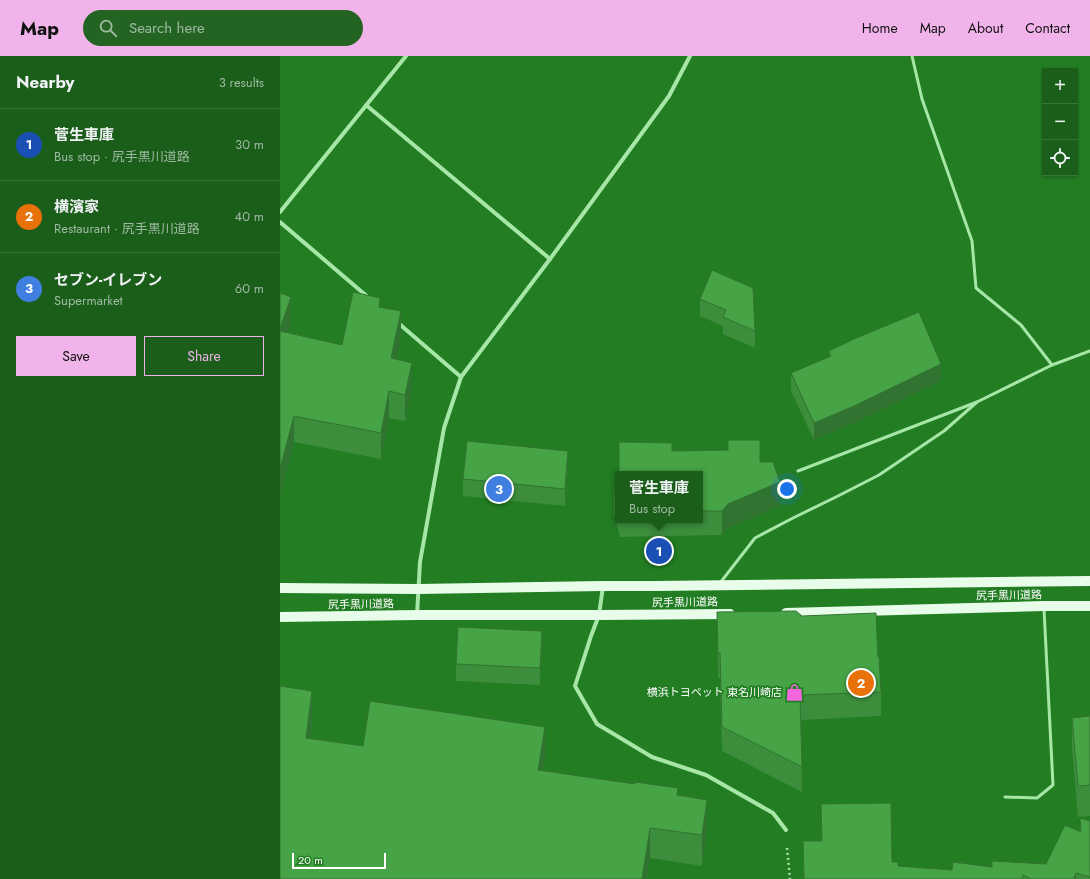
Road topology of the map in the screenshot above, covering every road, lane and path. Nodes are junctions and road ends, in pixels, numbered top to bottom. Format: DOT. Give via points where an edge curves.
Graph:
graph roads {
  1 [pos="406,56"];
  2 [pos="690,56"];
  3 [pos="912,56"];
  4 [pos="366,105"];
  5 [pos="280,212"];
  6 [pos="280,222"];
  7 [pos="550,259"];
  8 [pos="370,299"];
  9 [pos="394,320"];
  10 [pos="1090,351"];
  11 [pos="1052,364"];
  12 [pos="460,377"];
  13 [pos="977,402"];
  14 [pos="798,471"];
  15 [pos="1090,581"];
  16 [pos="603,586"];
  17 [pos="718,586"];
  18 [pos="280,588"];
  19 [pos="418,589"];
  20 [pos="1044,606"];
  21 [pos="1090,606"];
  22 [pos="773,613"];
  23 [pos="741,614"];
  24 [pos="417,615"];
  25 [pos="599,615"];
  26 [pos="280,617"];
  27 [pos="1005,797"];
  28 [pos="786,830"];
  29 [pos="790,879"];
  1 -- 4 [label="street"];
  2 -- 7 [label="street" via="670,96"];
  3 -- 11 [label="lane" via="922,99 972,241 976,288 1021,325"];
  4 -- 5 [label="street"];
  4 -- 7 [label="street"];
  6 -- 8 [label="street"];
  7 -- 12 [label="street"];
  9 -- 12 [label="street"];
  10 -- 11 [label="lane"];
  11 -- 13 [label="lane"];
  12 -- 19 [label="street" via="444,428 420,562"];
  13 -- 14 [label="lane"];
  13 -- 17 [label="lane" via="944,432 879,475 755,538"];
  15 -- 17 [label="main road, 尻手黒川道路"];
  16 -- 17 [label="main road, 尻手黒川道路"];
  16 -- 19 [label="main road, 尻手黒川道路"];
  16 -- 25 [label="street"];
  18 -- 19 [label="main road, 尻手黒川道路"];
  19 -- 24 [label="street"];
  20 -- 21 [label="main road, 尻手黒川道路"];
  20 -- 22 [label="main road, 尻手黒川道路"];
  20 -- 27 [label="lane" via="1053,785 1037,798"];
  23 -- 25 [label="main road, 尻手黒川道路"];
  24 -- 25 [label="main road, 尻手黒川道路"];
  24 -- 26 [label="main road, 尻手黒川道路"];
  25 -- 28 [label="street" via="575,686 597,724 652,757 706,775 773,813"];
  28 -- 29 [label="path"];
}
